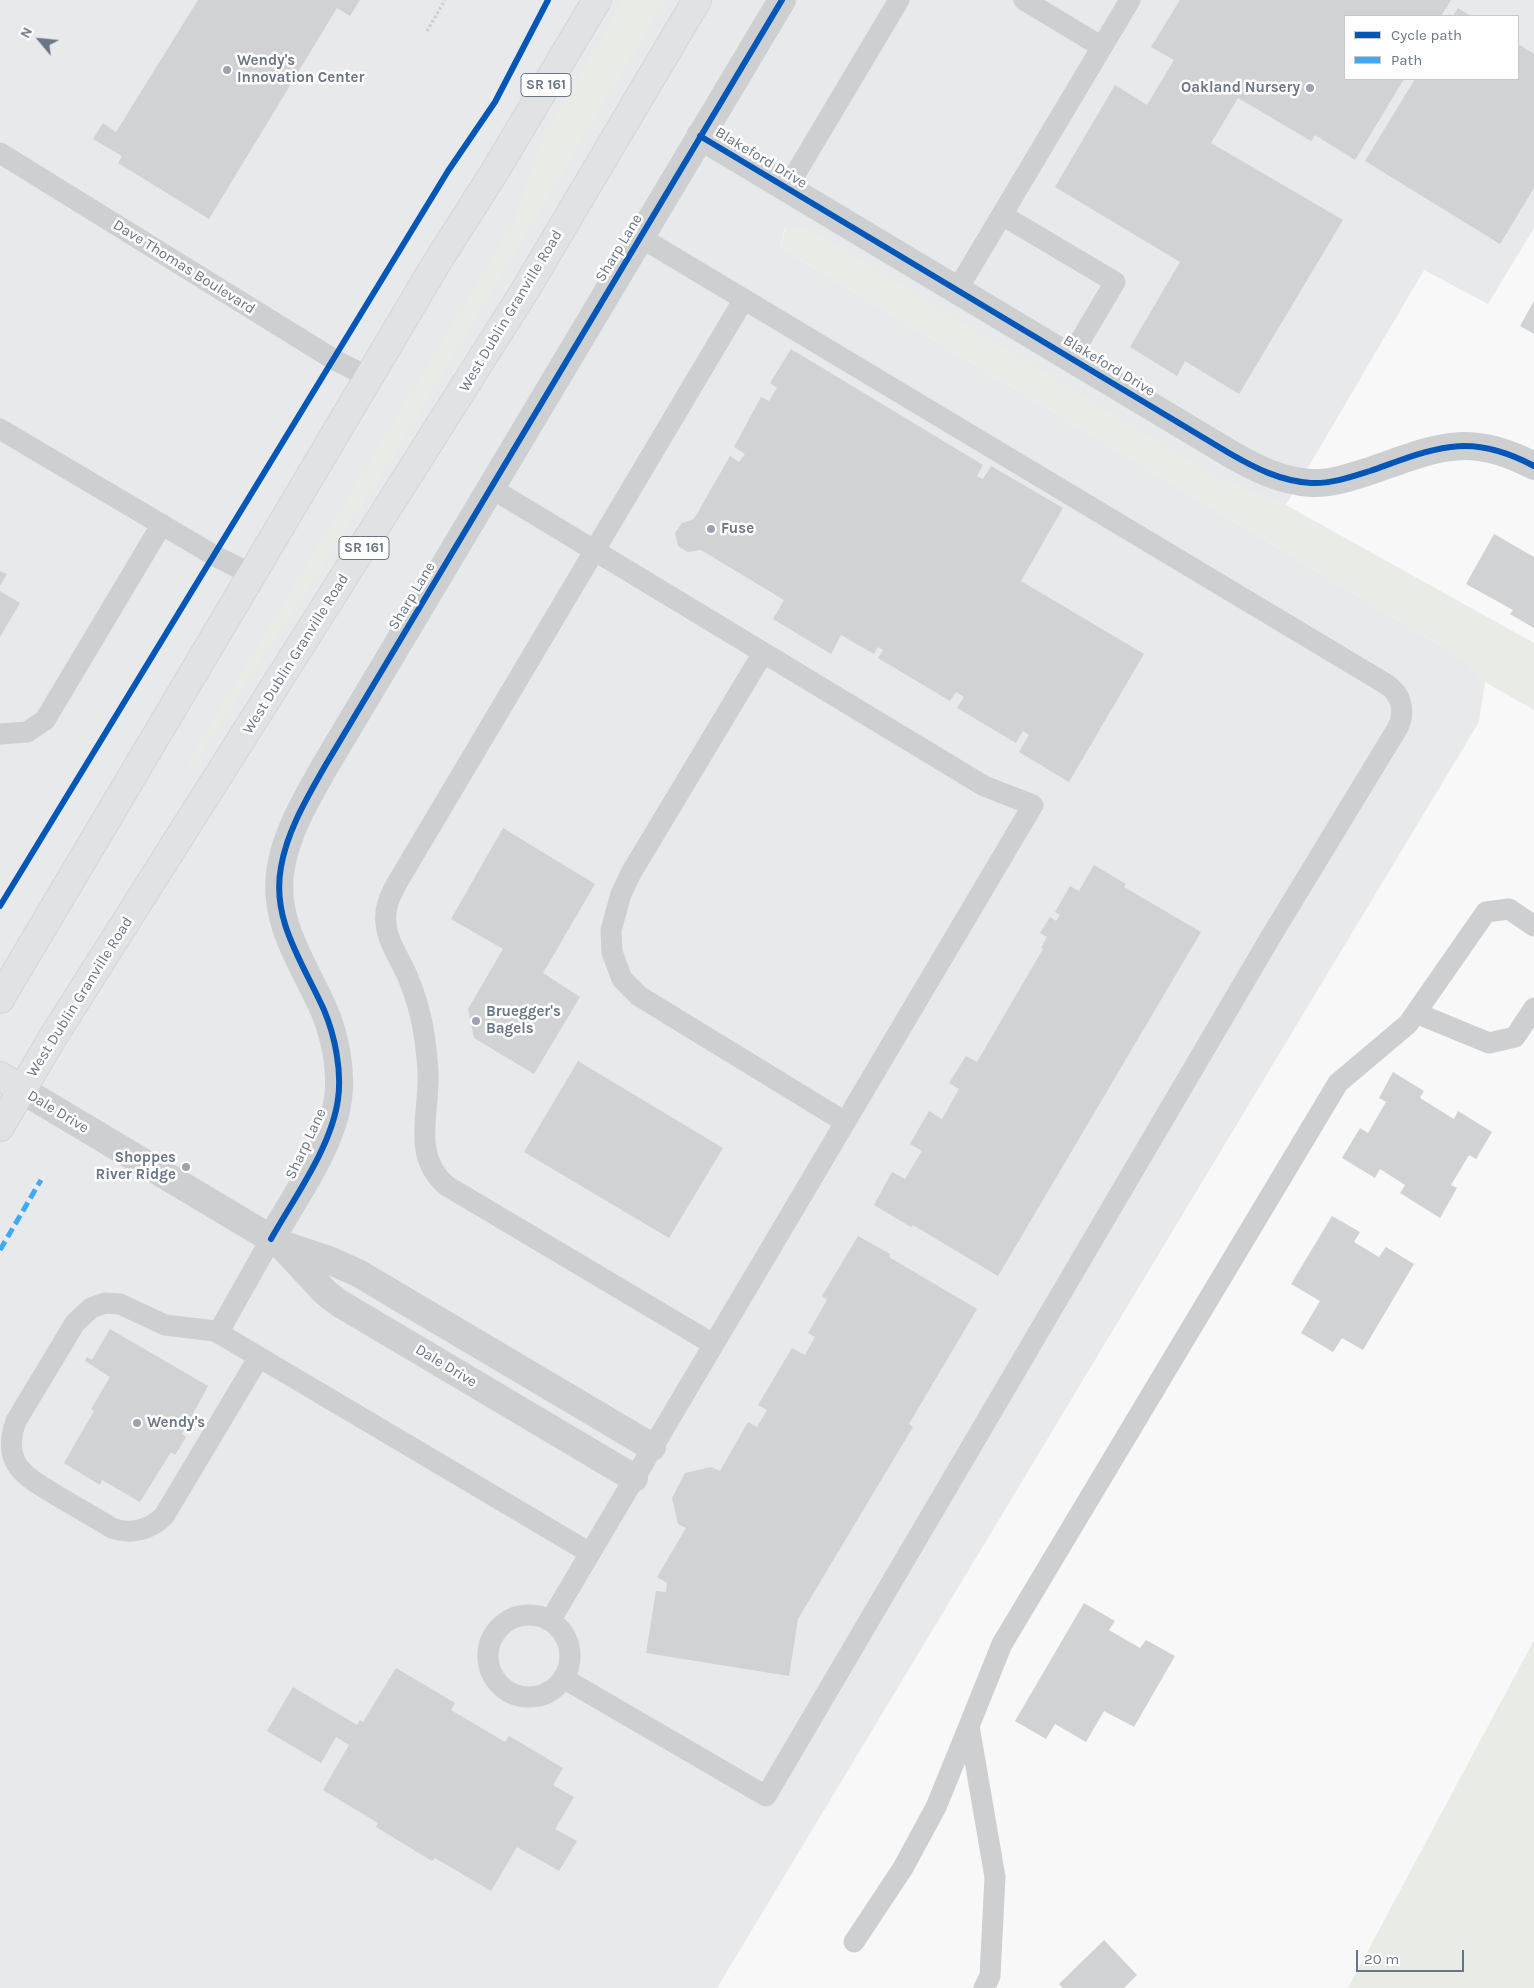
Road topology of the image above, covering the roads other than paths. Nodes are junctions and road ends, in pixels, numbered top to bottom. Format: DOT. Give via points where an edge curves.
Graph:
graph roads {
  1 [pos="597,0"];
  2 [pos="697,0"];
  3 [pos="782,0"];
  4 [pos="899,0"];
  5 [pos="1024,0"];
  6 [pos="1130,0"];
  7 [pos="1102,47"];
  8 [pos="700,136"];
  9 [pos="0,153"];
  10 [pos="787,188"];
  11 [pos="1002,215"];
  12 [pos="640,237"];
  13 [pos="957,290"];
  14 [pos="744,299"];
  15 [pos="1070,358"];
  16 [pos="370,378"];
  17 [pos="0,429"];
  18 [pos="1534,466"];
  19 [pos="491,488"];
  20 [pos="162,524"];
  21 [pos="595,550"];
  22 [pos="253,575"];
  23 [pos="763,652"];
  24 [pos="0,734"];
  25 [pos="1534,926"];
  26 [pos="0,998"];
  27 [pos="1534,1008"];
  28 [pos="1416,1013"];
  29 [pos="11,1083"];
  30 [pos="845,1122"];
  31 [pos="0,1127"];
  32 [pos="271,1239"];
  33 [pos="218,1333"];
  34 [pos="713,1344"];
  35 [pos="259,1357"];
  36 [pos="652,1448"];
  37 [pos="634,1478"];
  38 [pos="590,1552"];
  39 [pos="550,1621"];
  40 [pos="563,1678"];
  41 [pos="969,1726"];
  42 [pos="854,1942"];
  43 [pos="984,1988"];
  1 -- 16 [label="main road, SR 161"];
  2 -- 29 [label="main road, West Dublin Granville Road / SR 161" via="524,292 52,1037"];
  3 -- 8 [label="street, Sharp Lane"];
  4 -- 10 [label="lane"];
  5 -- 7 [label="lane"];
  6 -- 7 [label="lane"];
  7 -- 11 [label="lane"];
  8 -- 10 [label="street, Blakeford Drive"];
  8 -- 12 [label="street, Sharp Lane"];
  9 -- 16 [label="lane, Dave Thomas Boulevard" via="333,359"];
  10 -- 13 [label="street, Blakeford Drive"];
  11 -- 13 [label="lane"];
  11 -- 15 [label="lane" via="1115,282"];
  12 -- 14 [label="lane"];
  12 -- 19 [label="street, Sharp Lane"];
  13 -- 15 [label="street, Blakeford Drive"];
  14 -- 21 [label="lane"];
  14 -- 40 [label="lane" via="1386,684 1397,695 1402,715 1397,729 1270,938 766,1796"];
  15 -- 18 [label="street, Blakeford Drive" via="1249,464 1286,479 1312,483 1347,479 1423,453 1461,446 1492,448"];
  16 -- 22 [label="main road, SR 161"];
  17 -- 20 [label="lane"];
  19 -- 21 [label="lane"];
  19 -- 32 [label="street, Sharp Lane" via="325,766 293,826 286,847 279,879 282,911 297,958 329,1026 338,1076 338,1098 323,1144"];
  20 -- 22 [label="lane"];
  20 -- 24 [label="lane" via="45,720 27,732"];
  21 -- 23 [label="lane"];
  21 -- 34 [label="lane" via="397,883 387,903 386,924 421,1016 428,1081 424,1147 437,1176 447,1186"];
  22 -- 26 [label="main road, SR 161"];
  23 -- 30 [label="lane" via="631,873 613,920 612,952 622,979 639,996"];
  23 -- 30 [label="lane" via="984,786 1033,805"];
  25 -- 28 [label="lane" via="1509,909 1486,912"];
  27 -- 28 [label="lane" via="1515,1037 1489,1043"];
  28 -- 41 [label="lane" via="1408,1024 1338,1082 1002,1644"];
  29 -- 31 [label="main road, West Dublin Granville Road / SR 161"];
  29 -- 32 [label="street, Dale Drive"];
  30 -- 34 [label="lane"];
  32 -- 33 [label="lane"];
  32 -- 36 [label="street, Dale Drive" via="358,1273"];
  32 -- 37 [label="street, Dale Drive" via="339,1303"];
  33 -- 35 [label="lane"];
  33 -- 35 [label="lane" via="165,1325 120,1304 105,1303 85,1312 75,1323 16,1421 11,1444 17,1465 32,1481 112,1528 132,1531 153,1525 168,1510"];
  34 -- 36 [label="lane"];
  35 -- 38 [label="lane"];
  36 -- 37 [label="lane"];
  37 -- 38 [label="lane"];
  38 -- 39 [label="lane"];
  39 -- 40 [label="lane" via="561,1630 567,1643 570,1657"];
  39 -- 40 [label="lane" via="525,1615 502,1625 491,1640 489,1665 502,1687 520,1696 535,1696 548,1691"];
  41 -- 42 [label="lane" via="936,1807 908,1860"];
  41 -- 43 [label="lane" via="995,1877 990,1976"];
}
